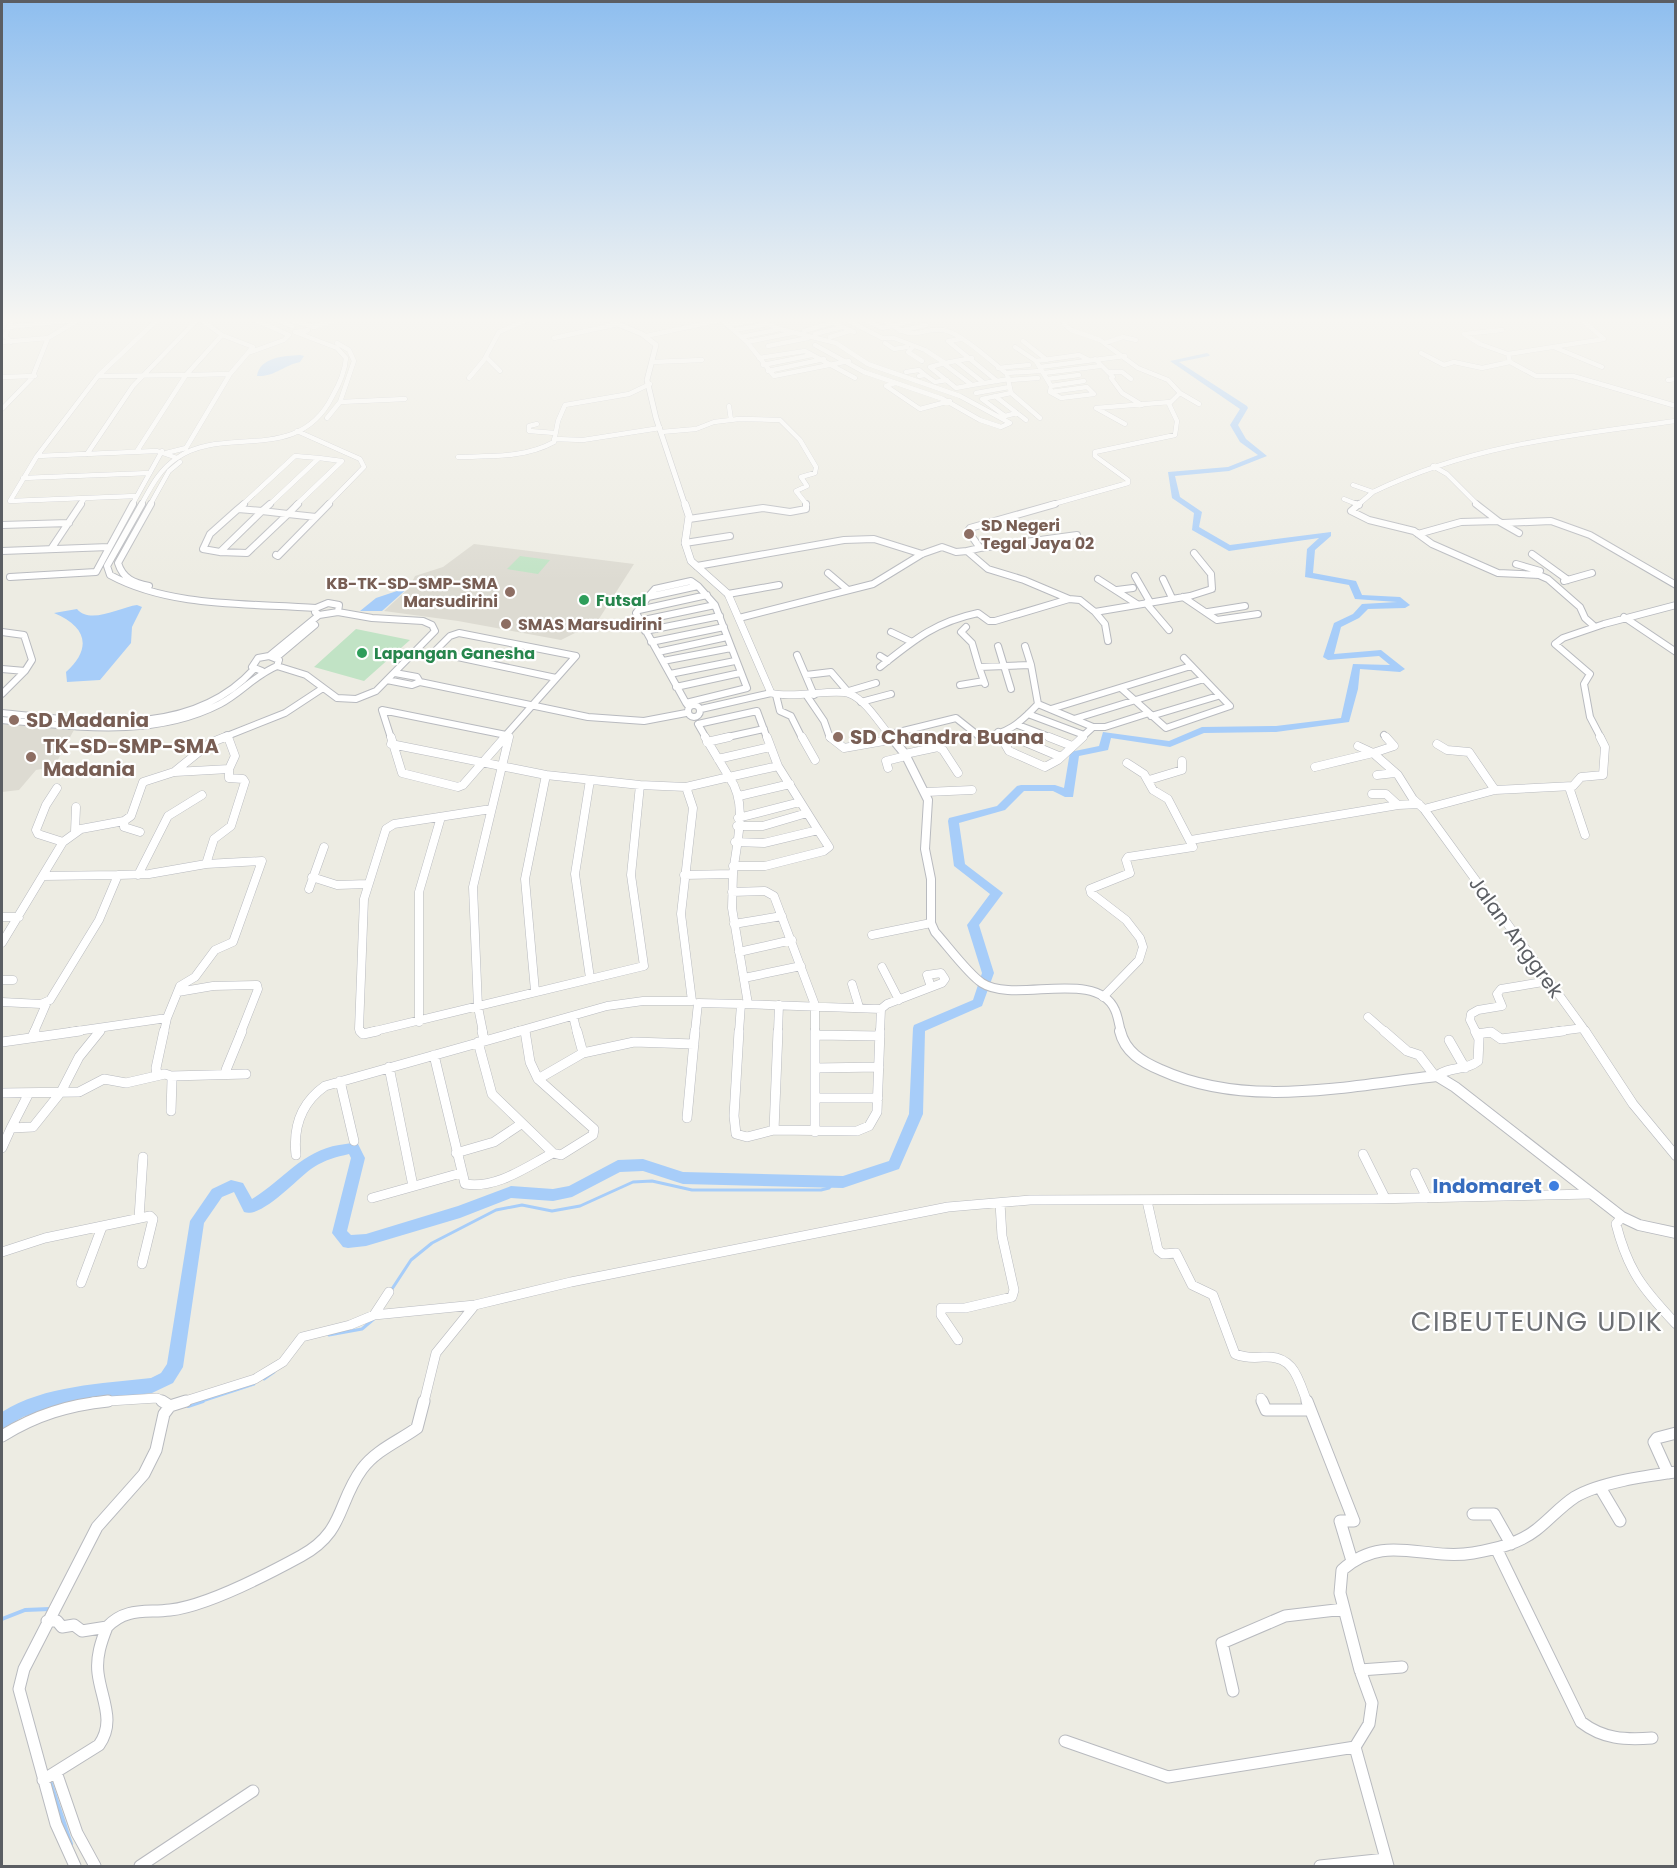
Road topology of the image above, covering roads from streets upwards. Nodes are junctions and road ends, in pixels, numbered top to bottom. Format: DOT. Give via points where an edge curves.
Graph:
graph roads {
  1 [pos="75,406"];
  2 [pos="120,406"];
  3 [pos="166,406"];
  4 [pos="211,406"];
  5 [pos="329,406"];
  6 [pos="337,406"];
  7 [pos="566,406"];
  8 [pos="655,406"];
  9 [pos="729,406"];
  10 [pos="916,406"];
  11 [pos="931,406"];
  12 [pos="957,406"];
  13 [pos="979,406"];
  14 [pos="992,406"];
  15 [pos="1008,406"];
  16 [pos="1026,406"];
  17 [pos="1133,406"];
  18 [pos="1172,406"];
  19 [pos="1119,408"];
  20 [pos="1017,413"];
  21 [pos="1040,418"];
  22 [pos="731,420"];
  23 [pos="1026,420"];
  24 [pos="1676,422"];
  25 [pos="537,424"];
  26 [pos="1125,424"];
  27 [pos="660,430"];
  28 [pos="298,433"];
  29 [pos="555,436"];
  30 [pos="137,452"];
  31 [pos="164,452"];
  32 [pos="87,454"];
  33 [pos="37,456"];
  34 [pos="458,457"];
  35 [pos="177,458"];
  36 [pos="319,458"];
  37 [pos="1433,466"];
  38 [pos="150,473"];
  39 [pos="23,478"];
  40 [pos="1353,485"];
  41 [pos="1087,487"];
  42 [pos="1373,492"];
  43 [pos="1094,493"];
  44 [pos="136,495"];
  45 [pos="84,499"];
  46 [pos="1344,499"];
  47 [pos="1359,505"];
  48 [pos="238,509"];
  49 [pos="262,511"];
  50 [pos="287,514"];
  51 [pos="314,517"];
  52 [pos="689,519"];
  53 [pos="1501,522"];
  54 [pos="69,523"];
  55 [pos="2,525"];
  56 [pos="1519,533"];
  57 [pos="1418,534"];
  58 [pos="1077,535"];
  59 [pos="730,536"];
  60 [pos="685,543"];
  61 [pos="109,547"];
  62 [pos="980,548"];
  63 [pos="51,549"];
  64 [pos="2,551"];
  65 [pos="967,551"];
  66 [pos="219,552"];
  67 [pos="1194,553"];
  68 [pos="922,554"];
  69 [pos="1532,554"];
  70 [pos="1516,564"];
  71 [pos="697,566"];
  72 [pos="828,573"];
  73 [pos="1592,573"];
  74 [pos="1536,575"];
  75 [pos="1676,575"];
  76 [pos="1135,576"];
  77 [pos="10,577"];
  78 [pos="1663,577"];
  79 [pos="1098,579"];
  80 [pos="1163,579"];
  81 [pos="1569,580"];
  82 [pos="1554,582"];
  83 [pos="779,585"];
  84 [pos="1676,585"];
  85 [pos="1133,588"];
  86 [pos="848,590"];
  87 [pos="1116,590"];
  88 [pos="211,594"];
  89 [pos="728,594"];
  90 [pos="707,595"];
  91 [pos="244,597"];
  92 [pos="1183,597"];
  93 [pos="1172,598"];
  94 [pos="1069,599"];
  95 [pos="1148,602"];
  96 [pos="715,604"];
  97 [pos="1137,604"];
  98 [pos="1676,605"];
  99 [pos="1245,606"];
  100 [pos="639,610"];
  101 [pos="320,611"];
  102 [pos="338,612"];
  103 [pos="1095,612"];
  104 [pos="1208,612"];
  105 [pos="1258,614"];
  106 [pos="720,616"];
  107 [pos="1624,617"];
  108 [pos="739,618"];
  109 [pos="639,621"];
  110 [pos="1594,626"];
  111 [pos="724,627"];
  112 [pos="966,627"];
  113 [pos="1169,630"];
  114 [pos="645,631"];
  115 [pos="2,632"];
  116 [pos="891,632"];
  117 [pos="727,637"];
  118 [pos="1108,641"];
  119 [pos="651,642"];
  120 [pos="912,642"];
  121 [pos="998,646"];
  122 [pos="1025,646"];
  123 [pos="731,648"];
  124 [pos="658,652"];
  125 [pos="1676,652"];
  126 [pos="797,655"];
  127 [pos="269,656"];
  128 [pos="880,656"];
  129 [pos="277,657"];
  130 [pos="1184,658"];
  131 [pos="663,661"];
  132 [pos="735,661"];
  133 [pos="888,661"];
  134 [pos="1031,665"];
  135 [pos="277,666"];
  136 [pos="1006,666"];
  137 [pos="1191,666"];
  138 [pos="879,667"];
  139 [pos="979,667"];
  140 [pos="2,669"];
  141 [pos="258,670"];
  142 [pos="26,671"];
  143 [pos="395,673"];
  144 [pos="740,673"];
  145 [pos="670,674"];
  146 [pos="806,675"];
  147 [pos="556,678"];
  148 [pos="1204,679"];
  149 [pos="387,680"];
  150 [pos="420,682"];
  151 [pos="876,683"];
  152 [pos="960,685"];
  153 [pos="676,687"];
  154 [pos="323,688"];
  155 [pos="1121,688"];
  156 [pos="1011,689"];
  157 [pos="849,692"];
  158 [pos="2,694"];
  159 [pos="774,694"];
  160 [pos="891,694"];
  161 [pos="811,695"];
  162 [pos="1218,696"];
  163 [pos="861,702"];
  164 [pos="1136,702"];
  165 [pos="1038,704"];
  166 [pos="533,706"];
  167 [pos="687,708"];
  168 [pos="701,709"];
  169 [pos="1051,709"];
  170 [pos="2,712"];
  171 [pos="1028,714"];
  172 [pos="1150,715"];
  173 [pos="694,716"];
  174 [pos="1074,719"];
  175 [pos="2,720"];
  176 [pos="698,724"];
  177 [pos="1018,724"];
  178 [pos="1093,727"];
  179 [pos="764,729"];
  180 [pos="1003,733"];
  181 [pos="227,735"];
  182 [pos="892,735"];
  183 [pos="1084,735"];
  184 [pos="1384,735"];
  185 [pos="509,736"];
  186 [pos="707,742"];
  187 [pos="391,744"];
  188 [pos="1437,744"];
  189 [pos="1072,746"];
  190 [pos="1358,746"];
  191 [pos="770,747"];
  192 [pos="1373,753"];
  193 [pos="905,755"];
  194 [pos="1061,758"];
  195 [pos="718,759"];
  196 [pos="815,760"];
  197 [pos="486,761"];
  198 [pos="1182,761"];
  199 [pos="1127,763"];
  200 [pos="502,765"];
  201 [pos="778,766"];
  202 [pos="1315,767"];
  203 [pos="888,768"];
  204 [pos="229,769"];
  205 [pos="174,772"];
  206 [pos="958,773"];
  207 [pos="1395,773"];
  208 [pos="546,775"];
  209 [pos="1377,775"];
  210 [pos="728,776"];
  211 [pos="590,780"];
  212 [pos="1149,780"];
  213 [pos="790,784"];
  214 [pos="640,785"];
  215 [pos="1569,786"];
  216 [pos="686,787"];
  217 [pos="57,788"];
  218 [pos="972,790"];
  219 [pos="1495,790"];
  220 [pos="926,792"];
  221 [pos="1372,794"];
  222 [pos="202,795"];
  223 [pos="739,796"];
  224 [pos="800,802"];
  225 [pos="1398,805"];
  226 [pos="1421,806"];
  227 [pos="76,807"];
  228 [pos="491,809"];
  229 [pos="807,813"];
  230 [pos="441,817"];
  231 [pos="124,821"];
  232 [pos="738,822"];
  233 [pos="818,830"];
  234 [pos="75,832"];
  235 [pos="140,832"];
  236 [pos="1585,835"];
  237 [pos="1191,840"];
  238 [pos="63,842"];
  239 [pos="735,842"];
  240 [pos="324,847"];
  241 [pos="206,864"];
  242 [pos="733,870"];
  243 [pos="138,874"];
  244 [pos="117,875"];
  245 [pos="684,875"];
  246 [pos="43,876"];
  247 [pos="312,878"];
  248 [pos="368,884"];
  249 [pos="309,889"];
  250 [pos="732,892"];
  251 [pos="782,916"];
  252 [pos="2,917"];
  253 [pos="19,917"];
  254 [pos="931,923"];
  255 [pos="734,924"];
  256 [pos="872,935"];
  257 [pos="792,940"];
  258 [pos="2,943"];
  259 [pos="739,952"];
  260 [pos="801,966"];
  261 [pos="882,968"];
  262 [pos="590,978"];
  263 [pos="744,978"];
  264 [pos="2,980"];
  265 [pos="13,980"];
  266 [pos="1549,981"];
  267 [pos="852,984"];
  268 [pos="930,987"];
  269 [pos="535,991"];
  270 [pos="178,992"];
  271 [pos="1103,997"];
  272 [pos="899,1000"];
  273 [pos="2,1002"];
  274 [pos="47,1002"];
  275 [pos="695,1002"];
  276 [pos="744,1004"];
  277 [pos="779,1005"];
  278 [pos="815,1005"];
  279 [pos="478,1007"];
  280 [pos="859,1007"];
  281 [pos="881,1009"];
  282 [pos="573,1016"];
  283 [pos="1368,1017"];
  284 [pos="166,1018"];
  285 [pos="419,1022"];
  286 [pos="1583,1028"];
  287 [pos="101,1029"];
  288 [pos="525,1031"];
  289 [pos="1478,1034"];
  290 [pos="817,1035"];
  291 [pos="880,1036"];
  292 [pos="32,1037"];
  293 [pos="1449,1040"];
  294 [pos="481,1041"];
  295 [pos="2,1042"];
  296 [pos="694,1044"];
  297 [pos="583,1053"];
  298 [pos="434,1054"];
  299 [pos="389,1067"];
  300 [pos="879,1067"];
  301 [pos="816,1068"];
  302 [pos="1465,1068"];
  303 [pos="226,1070"];
  304 [pos="246,1074"];
  305 [pos="158,1075"];
  306 [pos="171,1076"];
  307 [pos="1436,1076"];
  308 [pos="537,1079"];
  309 [pos="340,1081"];
  310 [pos="61,1092"];
  311 [pos="2,1093"];
  312 [pos="29,1093"];
  313 [pos="815,1098"];
  314 [pos="878,1098"];
  315 [pos="171,1111"];
  316 [pos="687,1118"];
  317 [pos="521,1124"];
  318 [pos="11,1128"];
  319 [pos="774,1130"];
  320 [pos="815,1132"];
  321 [pos="354,1141"];
  322 [pos="2,1148"];
  323 [pos="456,1153"];
  324 [pos="553,1153"];
  325 [pos="1363,1154"];
  326 [pos="296,1155"];
  327 [pos="1676,1156"];
  328 [pos="143,1157"];
  329 [pos="461,1173"];
  330 [pos="1415,1173"];
  331 [pos="413,1186"];
  332 [pos="1590,1194"];
  333 [pos="372,1197"];
  334 [pos="1385,1198"];
  335 [pos="1427,1198"];
  336 [pos="1147,1201"];
  337 [pos="1000,1203"];
  338 [pos="1622,1217"];
  339 [pos="139,1218"];
  340 [pos="102,1227"];
  341 [pos="1676,1233"];
  342 [pos="2,1252"];
  343 [pos="142,1264"];
  344 [pos="81,1283"];
  345 [pos="389,1292"];
  346 [pos="475,1305"];
  347 [pos="377,1315"];
  348 [pos="1676,1324"];
  349 [pos="958,1340"];
  350 [pos="1260,1398"];
  351 [pos="170,1406"];
  352 [pos="1310,1410"];
  353 [pos="1676,1433"];
  354 [pos="2,1436"];
  355 [pos="1672,1472"];
  356 [pos="1601,1489"];
  357 [pos="1473,1514"];
  358 [pos="1620,1521"];
  359 [pos="1511,1544"];
  360 [pos="1496,1548"];
  361 [pos="1352,1561"];
  362 [pos="1344,1609"];
  363 [pos="52,1621"];
  364 [pos="106,1627"];
  365 [pos="1402,1667"];
  366 [pos="1360,1670"];
  367 [pos="1233,1691"];
  368 [pos="1652,1738"];
  369 [pos="1065,1741"];
  370 [pos="1355,1747"];
  371 [pos="56,1772"];
  372 [pos="43,1780"];
  373 [pos="254,1791"];
  374 [pos="1387,1863"];
  375 [pos="75,1866"];
  376 [pos="95,1866"];
  377 [pos="140,1866"];
  378 [pos="1320,1866"];
  1 -- 33 [label="street"];
  2 -- 32 [label="street"];
  3 -- 30 [label="street"];
  4 -- 31 [label="street" via="186,448"];
  5 -- 28 [label="street" via="320,419"];
  6 -- 28 [label="street" via="325,420"];
  7 -- 29 [label="street"];
  8 -- 27 [label="street"];
  9 -- 22 [label="street"];
  10 -- 11 [label="street"];
  12 -- 13 [label="street" via="999,427 1010,423"];
  14 -- 20 [label="street" via="1005,416"];
  15 -- 20 [label="street"];
  16 -- 21 [label="street"];
  17 -- 19 [label="street"];
  18 -- 43 [label="street" via="1177,421 1174,437 1095,452 1095,456 1128,480"];
  19 -- 26 [label="street" via="1094,407"];
  20 -- 23 [label="street"];
  22 -- 27 [label="street" via="696,429"];
  22 -- 52 [label="street" via="780,420 798,437 817,469 801,477 807,486 796,491 808,507 790,512 763,508"];
  24 -- 37 [label="street" via="1506,445"];
  25 -- 29 [label="street" via="529,426 529,431"];
  27 -- 29 [label="street" via="583,440"];
  27 -- 52 [label="street"];
  28 -- 35 [label="street" via="204,449"];
  28 -- 51 [label="street" via="360,459 364,467"];
  28 -- 88 [label="street" via="263,445 205,452 174,465 118,563 119,572 129,580"];
  29 -- 34 [label="street" via="553,444 508,455"];
  30 -- 31 [label="street"];
  30 -- 32 [label="street"];
  31 -- 35 [label="street"];
  31 -- 38 [label="street"];
  32 -- 33 [label="street"];
  33 -- 39 [label="street"];
  35 -- 101 [label="street" via="160,472 111,557 107,566 110,575 135,588 184,597"];
  36 -- 48 [label="street" via="295,456"];
  36 -- 49 [label="street"];
  36 -- 50 [label="street" via="342,460"];
  37 -- 42 [label="street"];
  37 -- 53 [label="street"];
  38 -- 39 [label="street"];
  38 -- 44 [label="street"];
  39 -- 45 [label="street" via="10,501"];
  40 -- 42 [label="street"];
  41 -- 43 [label="street"];
  42 -- 47 [label="street"];
  43 -- 62 [label="street" via="969,529"];
  44 -- 45 [label="street"];
  44 -- 61 [label="street"];
  45 -- 54 [label="street"];
  46 -- 47 [label="street"];
  47 -- 57 [label="street" via="1351,511"];
  48 -- 49 [label="street"];
  48 -- 66 [label="street" via="210,534 203,549"];
  49 -- 50 [label="street"];
  49 -- 66 [label="street"];
  50 -- 51 [label="street"];
  50 -- 66 [label="street" via="246,553"];
  51 -- 51 [label="street" via="278,555 276,555"];
  52 -- 60 [label="street"];
  53 -- 56 [label="street"];
  53 -- 57 [label="street" via="1461,522"];
  53 -- 78 [label="street" via="1551,521 1590,535"];
  54 -- 55 [label="street"];
  54 -- 63 [label="street"];
  57 -- 74 [label="street" via="1498,573"];
  58 -- 62 [label="street"];
  59 -- 60 [label="street"];
  60 -- 71 [label="street"];
  61 -- 63 [label="street"];
  61 -- 77 [label="street" via="94,573"];
  62 -- 65 [label="street"];
  63 -- 64 [label="street"];
  65 -- 68 [label="street" via="942,547"];
  65 -- 94 [label="street" via="988,569"];
  67 -- 92 [label="street" via="1209,570 1213,588"];
  68 -- 71 [label="street" via="874,539 844,540"];
  68 -- 86 [label="street" via="880,580"];
  69 -- 81 [label="street"];
  70 -- 74 [label="street" via="1538,568"];
  71 -- 89 [label="street"];
  72 -- 86 [label="street"];
  73 -- 81 [label="street"];
  74 -- 82 [label="street"];
  75 -- 78 [label="street"];
  76 -- 95 [label="street"];
  78 -- 84 [label="street"];
  79 -- 87 [label="street"];
  80 -- 93 [label="street"];
  81 -- 82 [label="street"];
  82 -- 110 [label="street"];
  83 -- 89 [label="street"];
  85 -- 87 [label="street"];
  86 -- 108 [label="street"];
  87 -- 97 [label="street"];
  89 -- 108 [label="street"];
  90 -- 96 [label="street"];
  90 -- 100 [label="street"];
  90 -- 100 [label="street" via="698,586 648,597"];
  91 -- 101 [label="street"];
  92 -- 93 [label="street"];
  92 -- 104 [label="street"];
  93 -- 95 [label="street"];
  94 -- 103 [label="street" via="1080,600"];
  94 -- 120 [label="street" via="995,621 978,613 956,616"];
  95 -- 97 [label="street"];
  95 -- 113 [label="street"];
  96 -- 106 [label="street"];
  96 -- 109 [label="street"];
  97 -- 103 [label="street"];
  98 -- 107 [label="street"];
  99 -- 104 [label="street"];
  100 -- 109 [label="street"];
  101 -- 102 [label="street"];
  101 -- 102 [label="street" via="334,603 340,608"];
  101 -- 127 [label="street"];
  101 -- 129 [label="street"];
  102 -- 143 [label="street" via="432,625 433,635"];
  103 -- 118 [label="street" via="1106,624"];
  104 -- 105 [label="street" via="1217,620"];
  106 -- 111 [label="street"];
  106 -- 114 [label="street"];
  107 -- 110 [label="street"];
  107 -- 125 [label="street"];
  108 -- 159 [label="street" via="750,650"];
  109 -- 114 [label="street"];
  110 -- 215 [label="street" via="1555,644 1590,674 1584,684 1589,712 1605,754 1604,773 1581,777 1576,785"];
  111 -- 117 [label="street"];
  111 -- 119 [label="street"];
  112 -- 139 [label="street" via="961,632 972,643"];
  114 -- 119 [label="street"];
  115 -- 142 [label="street" via="24,635 32,660"];
  116 -- 120 [label="street"];
  117 -- 123 [label="street"];
  117 -- 124 [label="street"];
  119 -- 124 [label="street"];
  120 -- 133 [label="street"];
  121 -- 136 [label="street"];
  122 -- 134 [label="street"];
  123 -- 131 [label="street"];
  123 -- 132 [label="street"];
  124 -- 131 [label="street"];
  126 -- 146 [label="street"];
  127 -- 129 [label="street"];
  127 -- 141 [label="street" via="254,661 252,664"];
  128 -- 133 [label="street"];
  129 -- 135 [label="street"];
  130 -- 137 [label="street"];
  131 -- 145 [label="street"];
  132 -- 144 [label="street"];
  132 -- 145 [label="street"];
  133 -- 138 [label="street"];
  134 -- 136 [label="street"];
  134 -- 165 [label="street"];
  135 -- 141 [label="street"];
  135 -- 154 [label="street" via="306,675"];
  136 -- 139 [label="street"];
  136 -- 156 [label="street"];
  137 -- 148 [label="street"];
  137 -- 155 [label="street"];
  139 -- 152 [label="street" via="985,682"];
  140 -- 142 [label="street"];
  141 -- 170 [label="street" via="212,701 150,720 113,723"];
  141 -- 175 [label="street" via="239,693 218,705 148,726 110,729"];
  142 -- 158 [label="street"];
  143 -- 149 [label="street"];
  143 -- 150 [label="street" via="417,677"];
  144 -- 153 [label="street"];
  144 -- 167 [label="street" via="747,689"];
  145 -- 153 [label="street"];
  146 -- 157 [label="street" via="831,672"];
  146 -- 161 [label="street"];
  147 -- 147 [label="street" via="576,656 459,633 450,636 434,652"];
  147 -- 166 [label="street"];
  148 -- 162 [label="street"];
  148 -- 164 [label="street"];
  149 -- 150 [label="street" via="412,685"];
  149 -- 154 [label="street" via="371,694 356,699 337,698"];
  150 -- 166 [label="street"];
  151 -- 157 [label="street"];
  153 -- 167 [label="street"];
  154 -- 181 [label="street" via="285,712"];
  155 -- 164 [label="street"];
  155 -- 169 [label="street"];
  157 -- 161 [label="street"];
  157 -- 163 [label="street"];
  159 -- 161 [label="street"];
  159 -- 168 [label="street"];
  159 -- 196 [label="street" via="780,711 791,716"];
  160 -- 163 [label="street"];
  161 -- 182 [label="street" via="831,740 844,748"];
  162 -- 172 [label="street"];
  162 -- 172 [label="street" via="1230,706 1169,728 1162,727"];
  163 -- 182 [label="street"];
  164 -- 172 [label="street"];
  164 -- 174 [label="street"];
  165 -- 169 [label="street"];
  165 -- 171 [label="street"];
  166 -- 167 [label="street" via="626,721 651,720"];
  166 -- 185 [label="street"];
  167 -- 168 [label="street"];
  167 -- 173 [label="street"];
  168 -- 173 [label="street"];
  169 -- 174 [label="street"];
  171 -- 177 [label="street"];
  171 -- 183 [label="street"];
  172 -- 178 [label="street"];
  173 -- 176 [label="street"];
  174 -- 178 [label="street"];
  176 -- 179 [label="street" via="755,710"];
  176 -- 186 [label="street"];
  177 -- 180 [label="street"];
  177 -- 189 [label="street"];
  178 -- 183 [label="street"];
  179 -- 186 [label="street"];
  179 -- 191 [label="street"];
  180 -- 182 [label="street" via="980,737 956,718"];
  180 -- 194 [label="street"];
  180 -- 194 [label="street" via="1009,751 1040,766 1049,766"];
  181 -- 204 [label="street" via="235,758"];
  181 -- 205 [label="street" via="204,746"];
  182 -- 193 [label="street"];
  183 -- 189 [label="street"];
  184 -- 192 [label="street" via="1394,746"];
  185 -- 187 [label="street" via="382,710"];
  185 -- 197 [label="street"];
  185 -- 200 [label="street"];
  186 -- 195 [label="street"];
  187 -- 197 [label="street"];
  187 -- 197 [label="street" via="402,773 459,787"];
  188 -- 219 [label="street" via="1447,750 1469,752"];
  189 -- 194 [label="street"];
  190 -- 192 [label="street, Jalan Anggrek"];
  191 -- 195 [label="street"];
  191 -- 201 [label="street"];
  192 -- 202 [label="street"];
  192 -- 207 [label="street, Jalan Anggrek"];
  193 -- 203 [label="street" via="886,761"];
  193 -- 206 [label="street" via="938,747"];
  193 -- 220 [label="street"];
  195 -- 210 [label="street"];
  197 -- 200 [label="street"];
  198 -- 212 [label="street" via="1182,770"];
  199 -- 212 [label="street"];
  200 -- 208 [label="street"];
  200 -- 228 [label="street"];
  201 -- 210 [label="street"];
  201 -- 213 [label="street"];
  204 -- 205 [label="street"];
  204 -- 241 [label="street" via="229,778 245,782 231,826 214,839"];
  205 -- 231 [label="street" via="143,782 131,816"];
  207 -- 209 [label="street"];
  207 -- 226 [label="street, Jalan Anggrek"];
  208 -- 211 [label="street"];
  208 -- 269 [label="street" via="525,879"];
  210 -- 216 [label="street"];
  210 -- 223 [label="street"];
  211 -- 214 [label="street"];
  211 -- 262 [label="street" via="575,878"];
  212 -- 237 [label="street" via="1153,790 1170,801"];
  213 -- 223 [label="street"];
  213 -- 224 [label="street"];
  214 -- 216 [label="street"];
  214 -- 262 [label="street" via="631,875 644,966"];
  215 -- 219 [label="street"];
  215 -- 236 [label="street"];
  216 -- 245 [label="street" via="693,808"];
  217 -- 238 [label="street" via="36,830"];
  218 -- 220 [label="street"];
  219 -- 226 [label="street"];
  220 -- 254 [label="street" via="929,812 925,849 931,879"];
  221 -- 225 [label="street" via="1386,794"];
  222 -- 243 [label="street" via="168,816"];
  223 -- 232 [label="street"];
  224 -- 229 [label="street"];
  224 -- 232 [label="street"];
  225 -- 226 [label="street"];
  225 -- 237 [label="street"];
  226 -- 266 [label="street, Jalan Anggrek"];
  227 -- 234 [label="street"];
  228 -- 230 [label="street"];
  228 -- 279 [label="street" via="473,887"];
  229 -- 232 [label="street" via="763,826"];
  229 -- 233 [label="street"];
  230 -- 248 [label="street" via="393,824 386,829"];
  230 -- 285 [label="street" via="418,892"];
  231 -- 234 [label="street"];
  231 -- 235 [label="street" via="124,827"];
  232 -- 239 [label="street"];
  233 -- 239 [label="street" via="767,843"];
  233 -- 242 [label="street" via="829,847 827,850"];
  234 -- 238 [label="street"];
  237 -- 271 [label="street" via="1191,848 1128,857 1130,873 1090,889 1127,920 1143,948 1140,959"];
  238 -- 246 [label="street"];
  239 -- 242 [label="street"];
  240 -- 247 [label="street"];
  241 -- 243 [label="street"];
  241 -- 270 [label="street" via="261,861 233,942 214,950 195,977"];
  242 -- 245 [label="street"];
  242 -- 250 [label="street"];
  243 -- 244 [label="street"];
  244 -- 246 [label="street"];
  244 -- 274 [label="street" via="99,920"];
  245 -- 275 [label="street" via="681,914"];
  246 -- 253 [label="street"];
  247 -- 248 [label="street" via="337,885"];
  247 -- 249 [label="street"];
  248 -- 285 [label="street" via="363,912 360,1033 367,1035"];
  250 -- 251 [label="street" via="769,892"];
  250 -- 255 [label="street"];
  251 -- 255 [label="street"];
  251 -- 257 [label="street"];
  252 -- 253 [label="street"];
  253 -- 258 [label="street"];
  254 -- 256 [label="street"];
  254 -- 271 [label="street" via="982,983 1003,990 1070,987"];
  255 -- 259 [label="street"];
  257 -- 259 [label="street"];
  257 -- 260 [label="street"];
  259 -- 263 [label="street"];
  260 -- 263 [label="street"];
  260 -- 278 [label="street"];
  261 -- 272 [label="street"];
  262 -- 269 [label="street"];
  263 -- 276 [label="street"];
  264 -- 265 [label="street"];
  266 -- 286 [label="street, Jalan Anggrek"];
  266 -- 289 [label="street" via="1501,988 1497,994 1502,1006 1471,1014"];
  267 -- 280 [label="street"];
  268 -- 272 [label="street"];
  269 -- 279 [label="street"];
  270 -- 284 [label="street"];
  270 -- 303 [label="street" via="257,985"];
  271 -- 307 [label="street" via="1115,1008 1122,1038 1131,1053 1189,1083 1276,1093"];
  272 -- 281 [label="street"];
  273 -- 274 [label="street"];
  274 -- 292 [label="street"];
  275 -- 276 [label="street"];
  275 -- 282 [label="street" via="628,1002"];
  275 -- 296 [label="street"];
  276 -- 277 [label="street"];
  276 -- 319 [label="street" via="734,1128 736,1134 747,1137"];
  277 -- 278 [label="street"];
  277 -- 319 [label="street"];
  278 -- 280 [label="street"];
  278 -- 290 [label="street"];
  279 -- 285 [label="street"];
  279 -- 294 [label="street"];
  280 -- 281 [label="street"];
  281 -- 291 [label="street"];
  282 -- 288 [label="street"];
  282 -- 297 [label="street"];
  283 -- 307 [label="street" via="1407,1051 1419,1055"];
  284 -- 287 [label="street"];
  284 -- 305 [label="street"];
  286 -- 289 [label="street" via="1501,1039 1491,1032"];
  286 -- 327 [label="street, Jalan Anggrek" via="1633,1104"];
  287 -- 292 [label="street"];
  287 -- 310 [label="street" via="79,1057"];
  288 -- 294 [label="street"];
  288 -- 308 [label="street"];
  289 -- 302 [label="street" via="1478,1061"];
  290 -- 291 [label="street"];
  290 -- 301 [label="street"];
  291 -- 300 [label="street"];
  292 -- 295 [label="street"];
  293 -- 302 [label="street"];
  294 -- 298 [label="street"];
  294 -- 317 [label="street" via="492,1094"];
  296 -- 297 [label="street" via="634,1042"];
  296 -- 316 [label="street"];
  297 -- 308 [label="street"];
  298 -- 299 [label="street"];
  298 -- 323 [label="street"];
  299 -- 309 [label="street"];
  299 -- 331 [label="street"];
  300 -- 301 [label="street"];
  300 -- 314 [label="street"];
  301 -- 313 [label="street"];
  302 -- 307 [label="street"];
  303 -- 304 [label="street"];
  303 -- 306 [label="street" via="199,1077"];
  305 -- 306 [label="street"];
  305 -- 310 [label="street" via="126,1083 104,1079 86,1090"];
  306 -- 315 [label="street"];
  307 -- 332 [label="street"];
  308 -- 324 [label="street" via="594,1129 593,1135 567,1153"];
  309 -- 321 [label="street"];
  309 -- 326 [label="street" via="317,1090 309,1100 297,1123"];
  310 -- 312 [label="street"];
  310 -- 318 [label="street" via="32,1128"];
  311 -- 312 [label="street"];
  312 -- 318 [label="street"];
  313 -- 314 [label="street"];
  313 -- 320 [label="street"];
  314 -- 320 [label="street" via="873,1121 863,1129"];
  317 -- 323 [label="street" via="494,1142"];
  317 -- 324 [label="street"];
  318 -- 322 [label="street"];
  319 -- 320 [label="street"];
  323 -- 329 [label="street"];
  324 -- 329 [label="street" via="509,1177 484,1184 468,1186"];
  325 -- 334 [label="street"];
  328 -- 339 [label="street"];
  329 -- 331 [label="street"];
  330 -- 335 [label="street"];
  331 -- 333 [label="street"];
  332 -- 335 [label="street"];
  332 -- 338 [label="street"];
  334 -- 335 [label="street"];
  334 -- 336 [label="street"];
  336 -- 337 [label="street"];
  336 -- 352 [label="street" via="1158,1250 1163,1254 1176,1253 1193,1288 1213,1295 1235,1354 1272,1356 1290,1362"];
  337 -- 346 [label="street" via="948,1206"];
  337 -- 349 [label="street" via="1012,1297 965,1308 941,1308 941,1315"];
  338 -- 341 [label="street"];
  338 -- 348 [label="street" via="1616,1224 1628,1261 1646,1293"];
  339 -- 340 [label="street"];
  339 -- 343 [label="street" via="153,1219"];
  340 -- 342 [label="street" via="45,1238"];
  340 -- 344 [label="street"];
  345 -- 347 [label="street"];
  346 -- 347 [label="street"];
  346 -- 364 [label="street" via="436,1353 417,1428 366,1464 355,1478 340,1518 326,1540 280,1566 180,1608 130,1610"];
  347 -- 351 [label="street" via="302,1337 283,1362 255,1379"];
  350 -- 352 [label="street" via="1266,1410"];
  351 -- 354 [label="street" via="157,1398 68,1406 31,1418"];
  351 -- 363 [label="street" via="144,1474 97,1527"];
  352 -- 361 [label="street" via="1354,1521 1340,1521"];
  353 -- 355 [label="street" via="1654,1442"];
  355 -- 356 [label="street"];
  356 -- 358 [label="street"];
  356 -- 359 [label="street" via="1575,1497 1535,1531"];
  357 -- 359 [label="street" via="1494,1514"];
  359 -- 360 [label="street"];
  360 -- 361 [label="street" via="1440,1555 1387,1548"];
  360 -- 368 [label="street" via="1581,1722 1604,1738"];
  361 -- 362 [label="street" via="1342,1570 1339,1582"];
  362 -- 366 [label="street"];
  362 -- 367 [label="street" via="1285,1617 1222,1643"];
  363 -- 364 [label="street" via="62,1627 74,1625 82,1631"];
  363 -- 372 [label="street" via="24,1669 19,1689"];
  364 -- 371 [label="street" via="98,1662 108,1720 104,1739"];
  365 -- 366 [label="street"];
  366 -- 370 [label="street" via="1372,1703 1369,1724"];
  369 -- 370 [label="street" via="1168,1777"];
  370 -- 374 [label="street"];
  371 -- 372 [label="street"];
  371 -- 376 [label="street" via="77,1833"];
  372 -- 375 [label="street" via="56,1824"];
  373 -- 377 [label="street"];
  374 -- 378 [label="street"];
}
